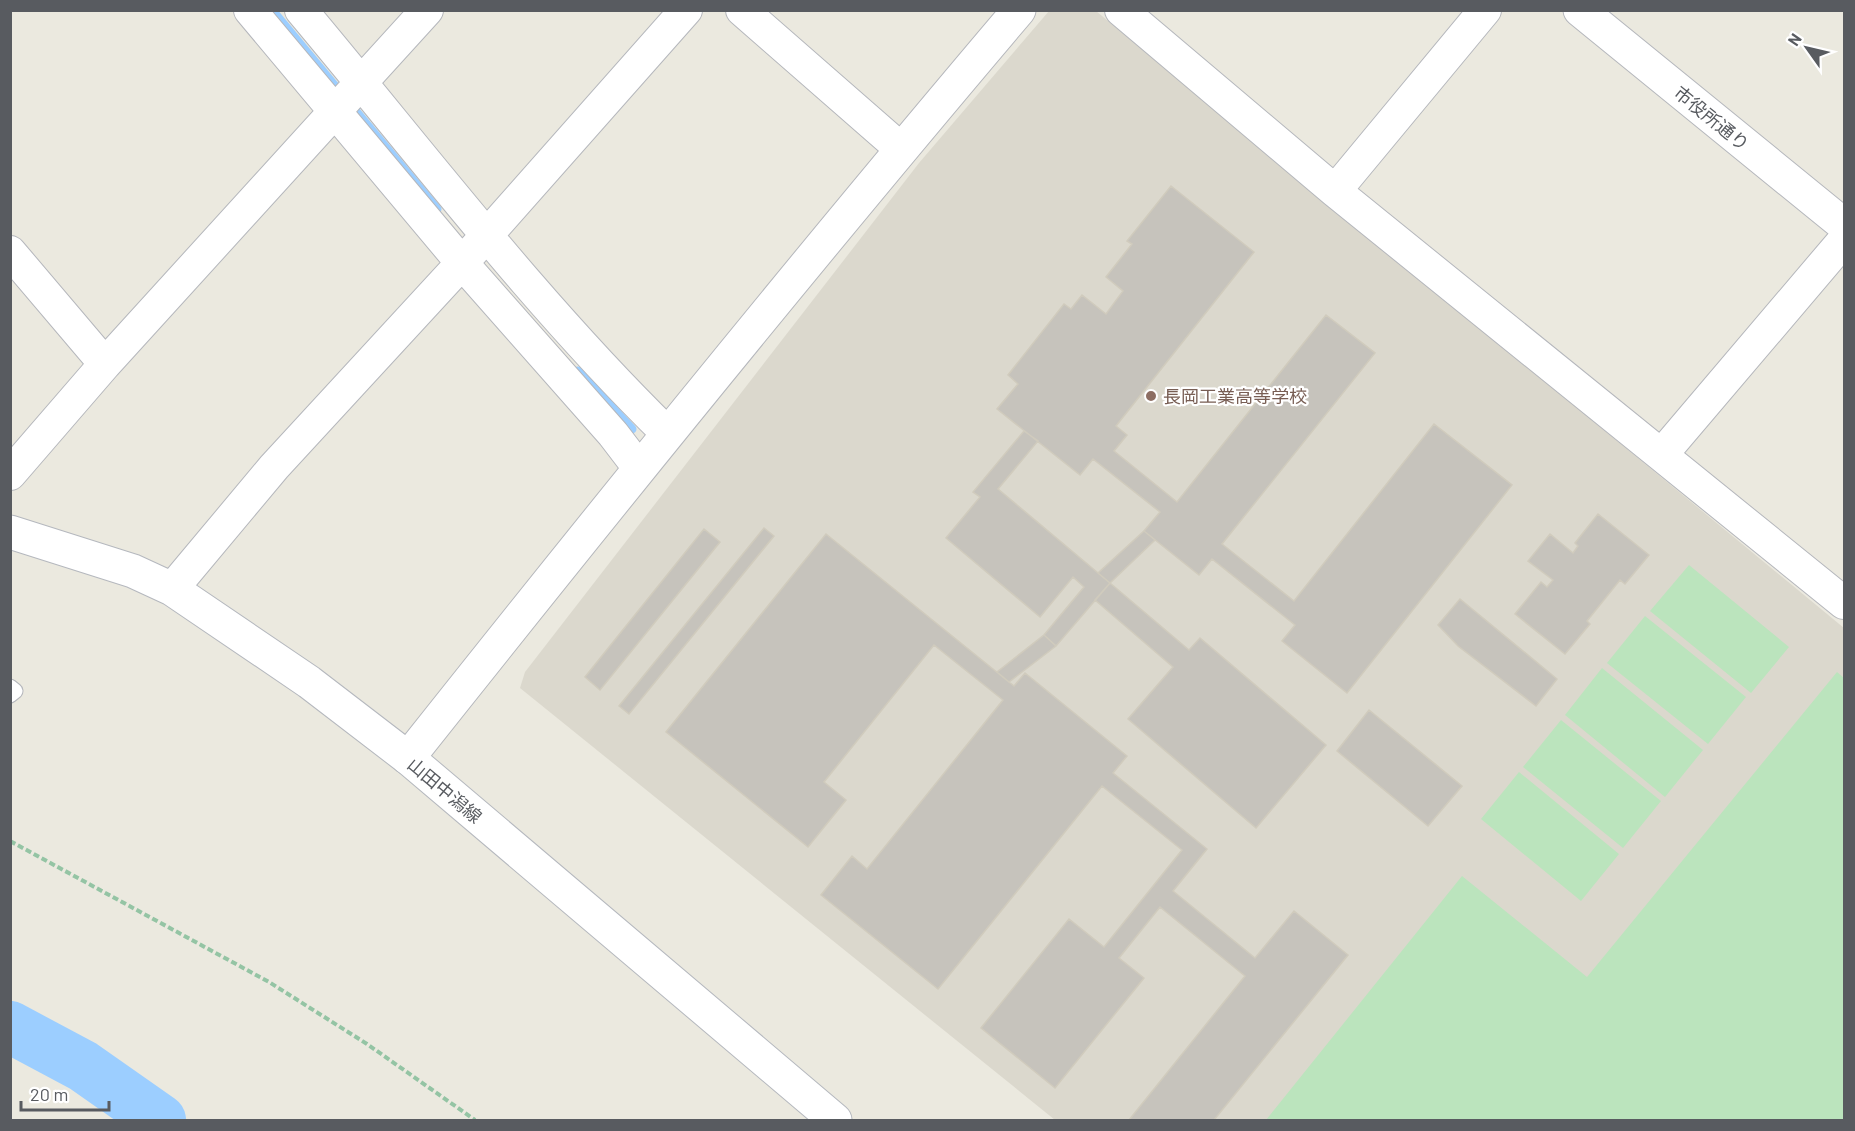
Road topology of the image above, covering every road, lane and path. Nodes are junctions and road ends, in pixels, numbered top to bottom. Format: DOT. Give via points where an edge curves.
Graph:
graph roads {
  1 [pos="250,10"];
  2 [pos="301,10"];
  3 [pos="427,10"];
  4 [pos="686,10"];
  5 [pos="742,10"];
  6 [pos="1019,10"];
  7 [pos="1120,10"];
  8 [pos="1485,10"];
  9 [pos="1580,10"];
  10 [pos="362,82"];
  11 [pos="335,112"];
  12 [pos="901,149"];
  13 [pos="1335,191"];
  14 [pos="1845,225"];
  15 [pos="485,236"];
  16 [pos="1845,240"];
  17 [pos="10,252"];
  18 [pos="462,263"];
  19 [pos="105,364"];
  20 [pos="668,434"];
  21 [pos="1663,453"];
  22 [pos="639,468"];
  23 [pos="10,474"];
  24 [pos="10,532"];
  25 [pos="172,589"];
  26 [pos="1845,603"];
  27 [pos="10,687"];
  28 [pos="10,695"];
  29 [pos="408,758"];
  30 [pos="10,841"];
  31 [pos="475,1120"];
  32 [pos="835,1120"];
  1 -- 11 [label="street"];
  2 -- 10 [label="street"];
  3 -- 10 [label="street"];
  4 -- 15 [label="street"];
  5 -- 12 [label="street"];
  6 -- 12 [label="street"];
  7 -- 13 [label="street"];
  8 -- 13 [label="street"];
  9 -- 14 [label="street, 市役所通り"];
  10 -- 11 [label="street"];
  10 -- 15 [label="street"];
  11 -- 18 [label="street"];
  11 -- 19 [label="street"];
  12 -- 20 [label="street"];
  13 -- 21 [label="street"];
  15 -- 18 [label="street"];
  15 -- 20 [label="street" via="611,378"];
  16 -- 21 [label="street"];
  17 -- 19 [label="street"];
  18 -- 22 [label="street"];
  18 -- 25 [label="street" via="274,467"];
  19 -- 23 [label="street"];
  20 -- 22 [label="street"];
  21 -- 26 [label="street"];
  22 -- 29 [label="street"];
  24 -- 25 [label="street, 山田中潟線" via="133,571"];
  25 -- 29 [label="street, 山田中潟線" via="309,682"];
  27 -- 28 [label="lane" via="15,691"];
  29 -- 32 [label="street, 山田中潟線"];
  30 -- 31 [label="path" via="269,982 367,1044"];
}
